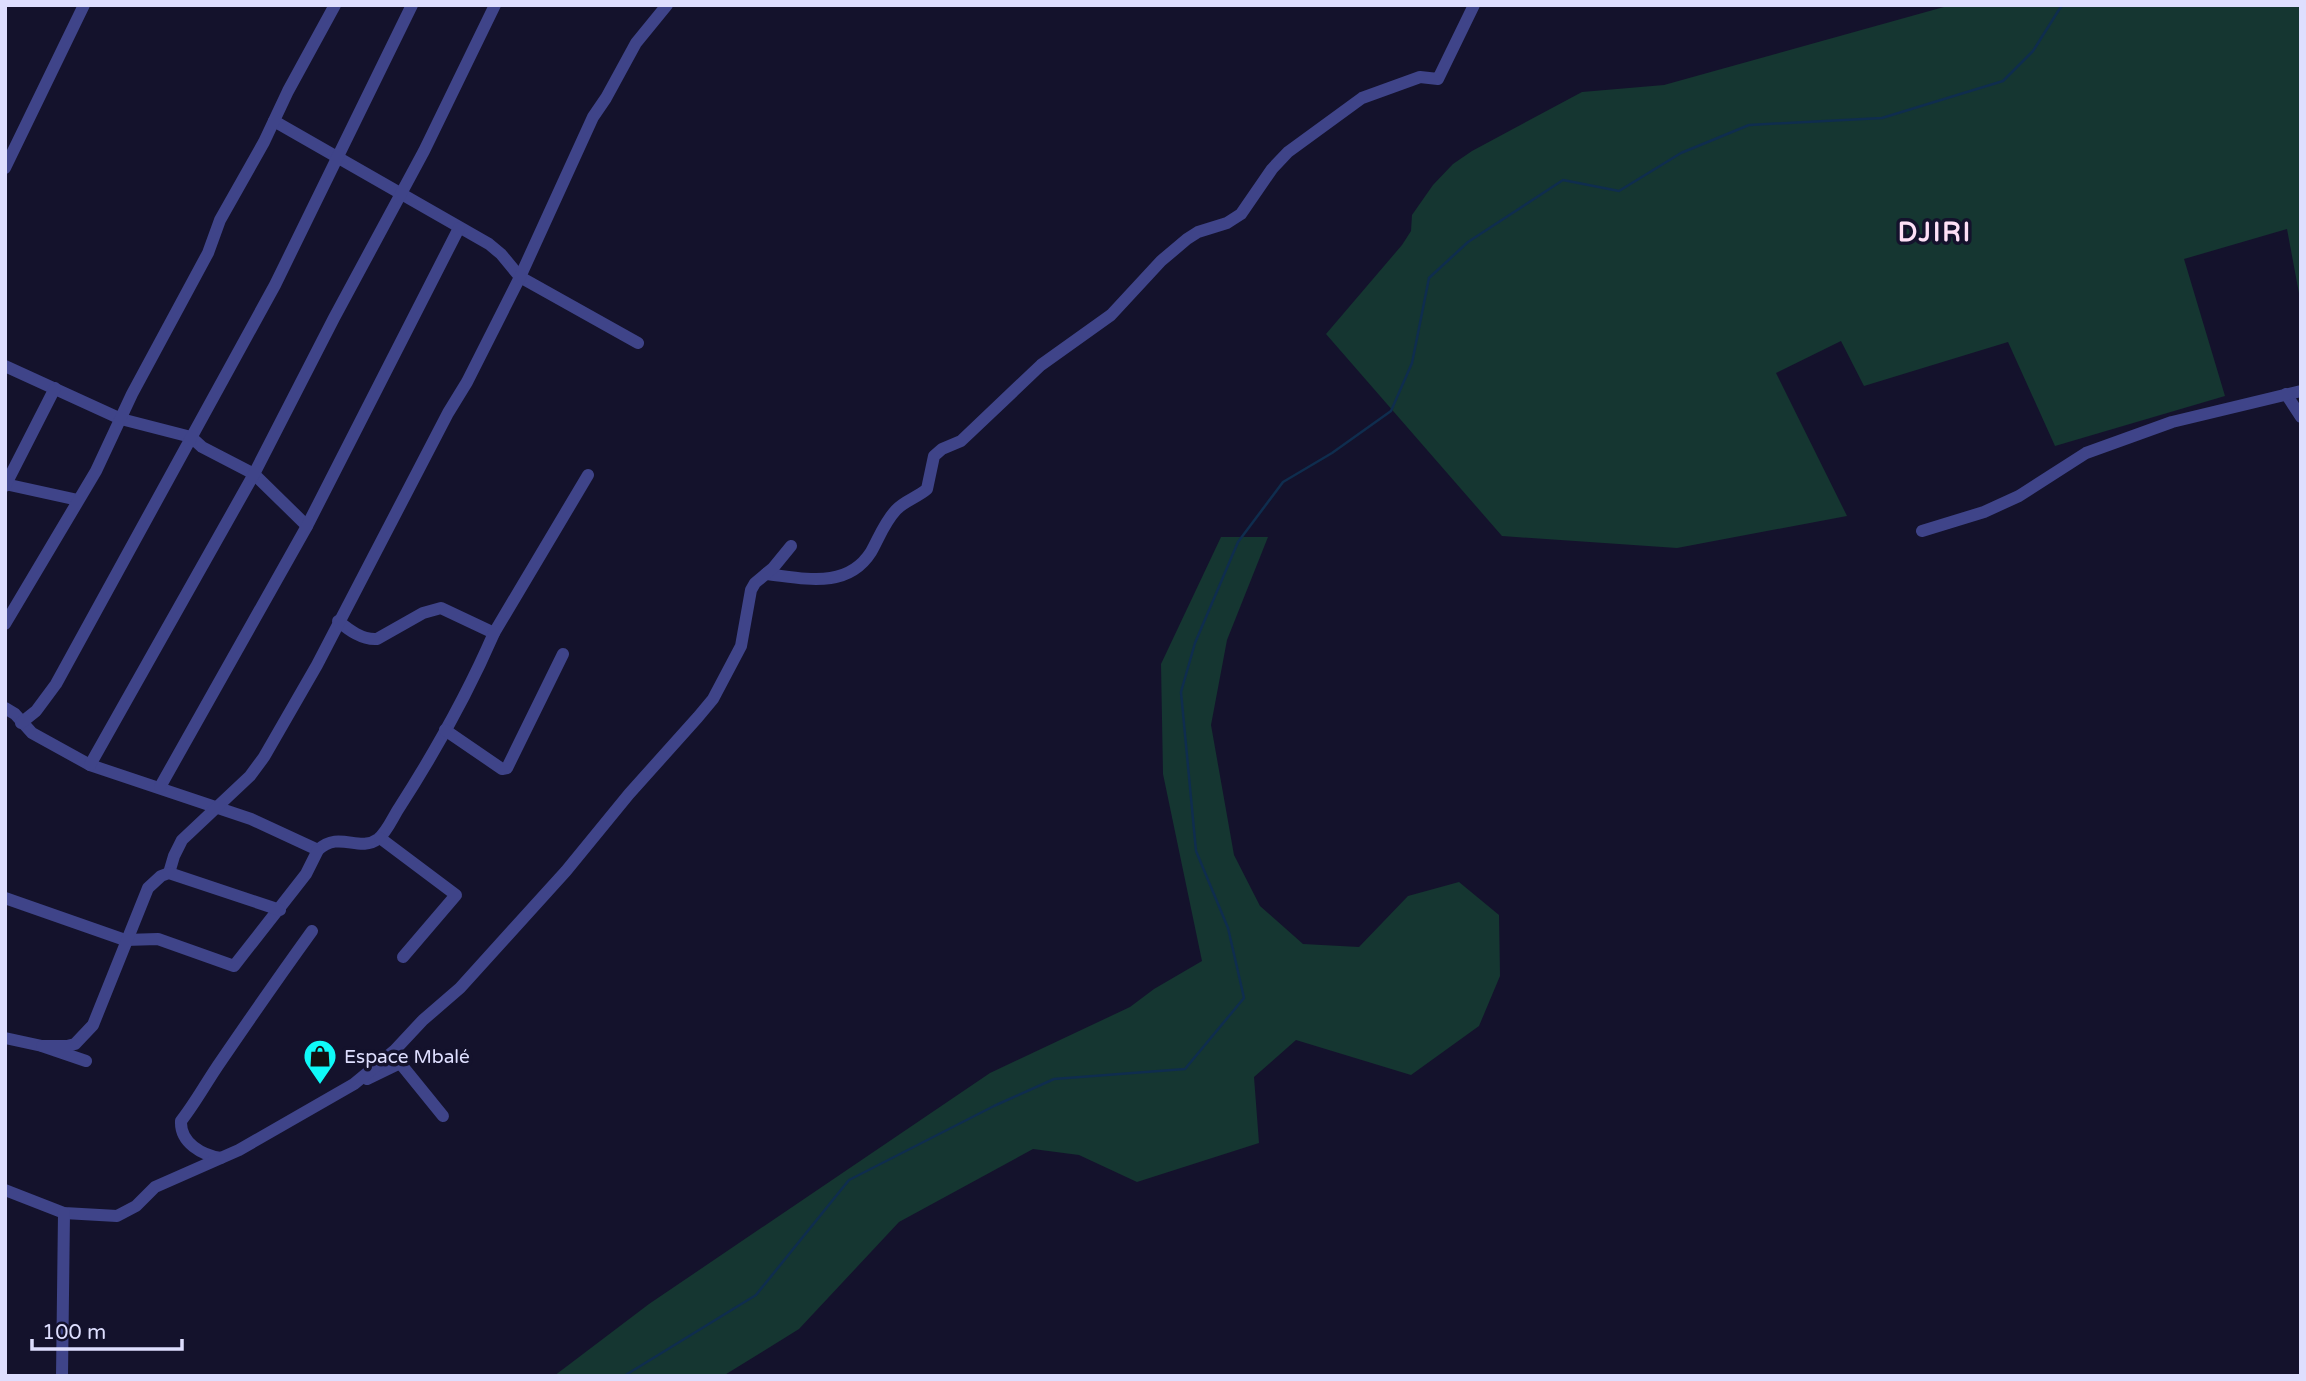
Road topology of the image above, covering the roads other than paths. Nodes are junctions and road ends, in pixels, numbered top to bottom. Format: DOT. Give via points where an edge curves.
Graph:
graph roads {
  1 [pos="84,5"];
  2 [pos="335,5"];
  3 [pos="495,5"];
  4 [pos="667,5"];
  5 [pos="1474,5"];
  6 [pos="410,6"];
  7 [pos="274,121"];
  8 [pos="338,158"];
  9 [pos="6,164"];
  10 [pos="402,192"];
  11 [pos="459,228"];
  12 [pos="520,277"];
  13 [pos="638,343"];
  14 [pos="5,366"];
  15 [pos="55,388"];
  16 [pos="2301,391"];
  17 [pos="2286,394"];
  18 [pos="2301,417"];
  19 [pos="121,419"];
  20 [pos="191,437"];
  21 [pos="254,474"];
  22 [pos="588,475"];
  23 [pos="6,484"];
  24 [pos="78,500"];
  25 [pos="307,526"];
  26 [pos="1922,531"];
  27 [pos="791,546"];
  28 [pos="766,575"];
  29 [pos="338,621"];
  30 [pos="5,624"];
  31 [pos="494,633"];
  32 [pos="563,654"];
  33 [pos="5,708"];
  34 [pos="21,723"];
  35 [pos="445,730"];
  36 [pos="90,765"];
  37 [pos="159,787"];
  38 [pos="218,807"];
  39 [pos="380,838"];
  40 [pos="318,850"];
  41 [pos="169,873"];
  42 [pos="5,898"];
  43 [pos="280,910"];
  44 [pos="312,931"];
  45 [pos="125,940"];
  46 [pos="403,957"];
  47 [pos="5,1038"];
  48 [pos="42,1046"];
  49 [pos="86,1061"];
  50 [pos="354,1084"];
  51 [pos="443,1116"];
  52 [pos="222,1158"];
  53 [pos="5,1190"];
  54 [pos="64,1213"];
  55 [pos="62,1376"];
  1 -- 9 [label="street"];
  2 -- 7 [label="street"];
  3 -- 10 [label="street"];
  4 -- 12 [label="street" via="636,43 593,117"];
  5 -- 28 [label="street" via="1438,79 1420,77 1378,90 1288,152 1241,214 1187,239 1111,316 1041,365 961,441 934,456 927,489 898,507 870,554 849,574 824,580"];
  6 -- 8 [label="street"];
  7 -- 8 [label="street"];
  7 -- 19 [label="street"];
  8 -- 10 [label="street"];
  8 -- 20 [label="street"];
  10 -- 11 [label="street"];
  10 -- 21 [label="street"];
  11 -- 12 [label="street" via="489,244"];
  11 -- 25 [label="street"];
  12 -- 13 [label="street"];
  12 -- 29 [label="street"];
  14 -- 15 [label="street"];
  15 -- 19 [label="street"];
  15 -- 23 [label="street"];
  16 -- 17 [label="street"];
  17 -- 18 [label="street"];
  17 -- 26 [label="street" via="2172,422 2086,453 2019,496"];
  19 -- 20 [label="street"];
  19 -- 24 [label="street"];
  20 -- 21 [label="street"];
  20 -- 34 [label="street" via="56,684"];
  21 -- 25 [label="street"];
  21 -- 36 [label="street"];
  22 -- 31 [label="street"];
  23 -- 24 [label="street"];
  24 -- 30 [label="street"];
  25 -- 37 [label="street"];
  27 -- 28 [label="street"];
  28 -- 50 [label="street" via="751,590 737,656 713,699 460,988"];
  29 -- 31 [label="street" via="352,632 377,639 414,617 441,608"];
  29 -- 38 [label="street" via="264,757"];
  31 -- 35 [label="street"];
  32 -- 35 [label="street" via="507,768"];
  33 -- 34 [label="street"];
  34 -- 36 [label="street"];
  35 -- 39 [label="street"];
  36 -- 37 [label="street"];
  37 -- 38 [label="street"];
  38 -- 40 [label="street"];
  38 -- 41 [label="street" via="178,845"];
  39 -- 40 [label="street" via="364,845 339,840"];
  39 -- 46 [label="street" via="456,895"];
  40 -- 43 [label="street"];
  41 -- 43 [label="street"];
  41 -- 45 [label="street" via="148,888"];
  42 -- 45 [label="street"];
  43 -- 45 [label="street" via="234,965 158,939"];
  44 -- 52 [label="street" via="181,1121 192,1145 205,1155"];
  45 -- 48 [label="street" via="87,1033 75,1044"];
  47 -- 48 [label="street"];
  48 -- 49 [label="street"];
  50 -- 51 [label="street" via="400,1063"];
  50 -- 52 [label="street"];
  52 -- 54 [label="street" via="155,1187 136,1206 117,1216"];
  53 -- 54 [label="street"];
  54 -- 55 [label="street"];
}
